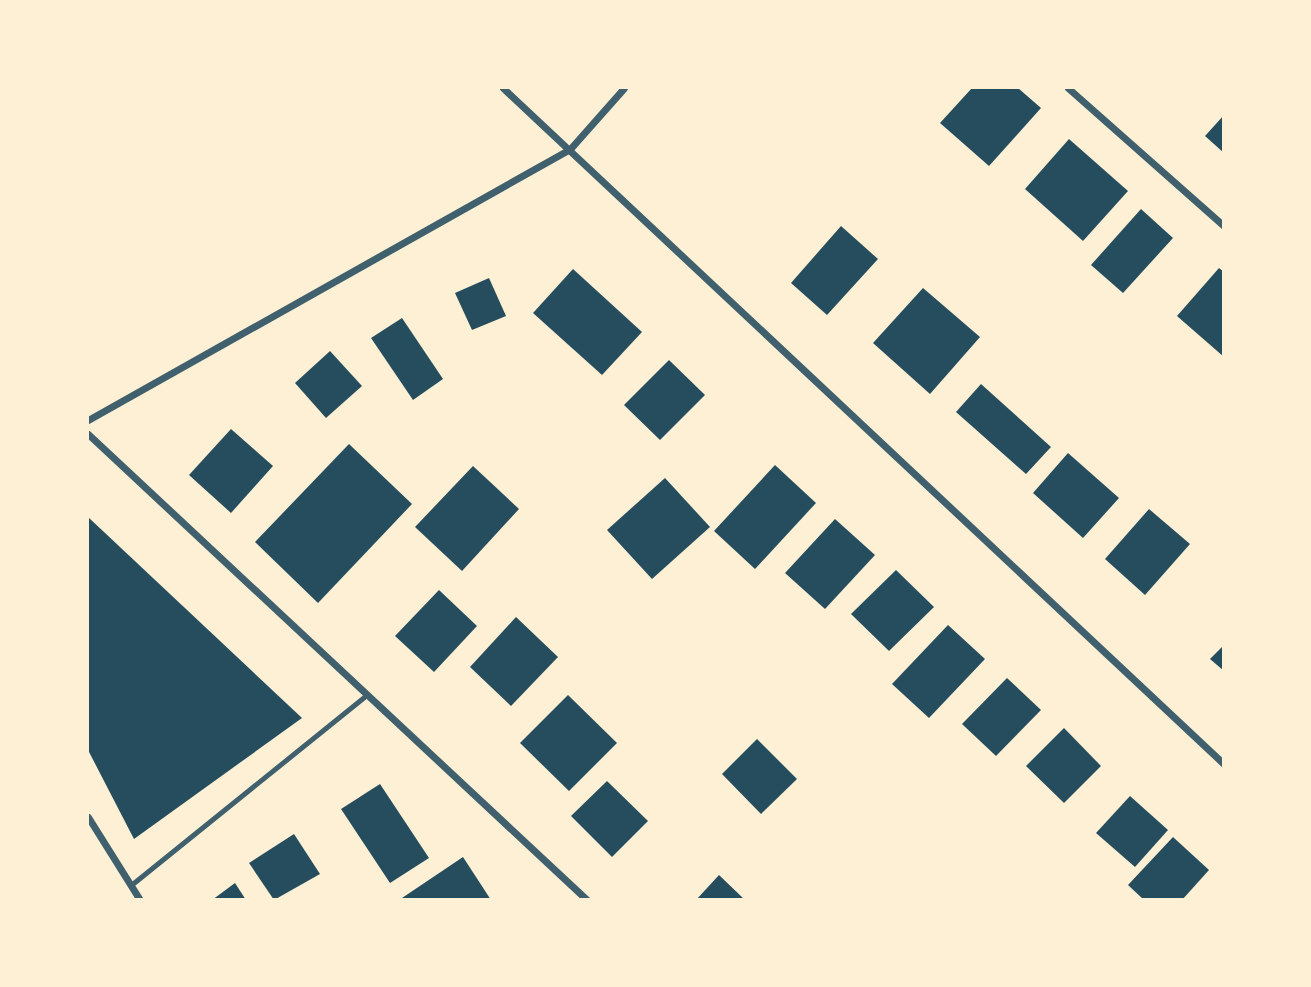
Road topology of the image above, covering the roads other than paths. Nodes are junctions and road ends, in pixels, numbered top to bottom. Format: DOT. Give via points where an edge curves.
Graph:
graph roads {
  1 [pos="503,88"];
  2 [pos="624,88"];
  3 [pos="1068,88"];
  4 [pos="570,149"];
  5 [pos="1223,226"];
  6 [pos="88,420"];
  7 [pos="88,434"];
  8 [pos="365,697"];
  9 [pos="1223,764"];
  10 [pos="88,817"];
  11 [pos="131,886"];
  12 [pos="140,900"];
  13 [pos="587,900"];
  1 -- 4 [label="street"];
  2 -- 4 [label="street"];
  3 -- 5 [label="street"];
  4 -- 6 [label="street"];
  4 -- 9 [label="street"];
  7 -- 8 [label="street"];
  8 -- 11 [label="lane"];
  8 -- 13 [label="street"];
  10 -- 11 [label="street"];
  11 -- 12 [label="street"];
}
